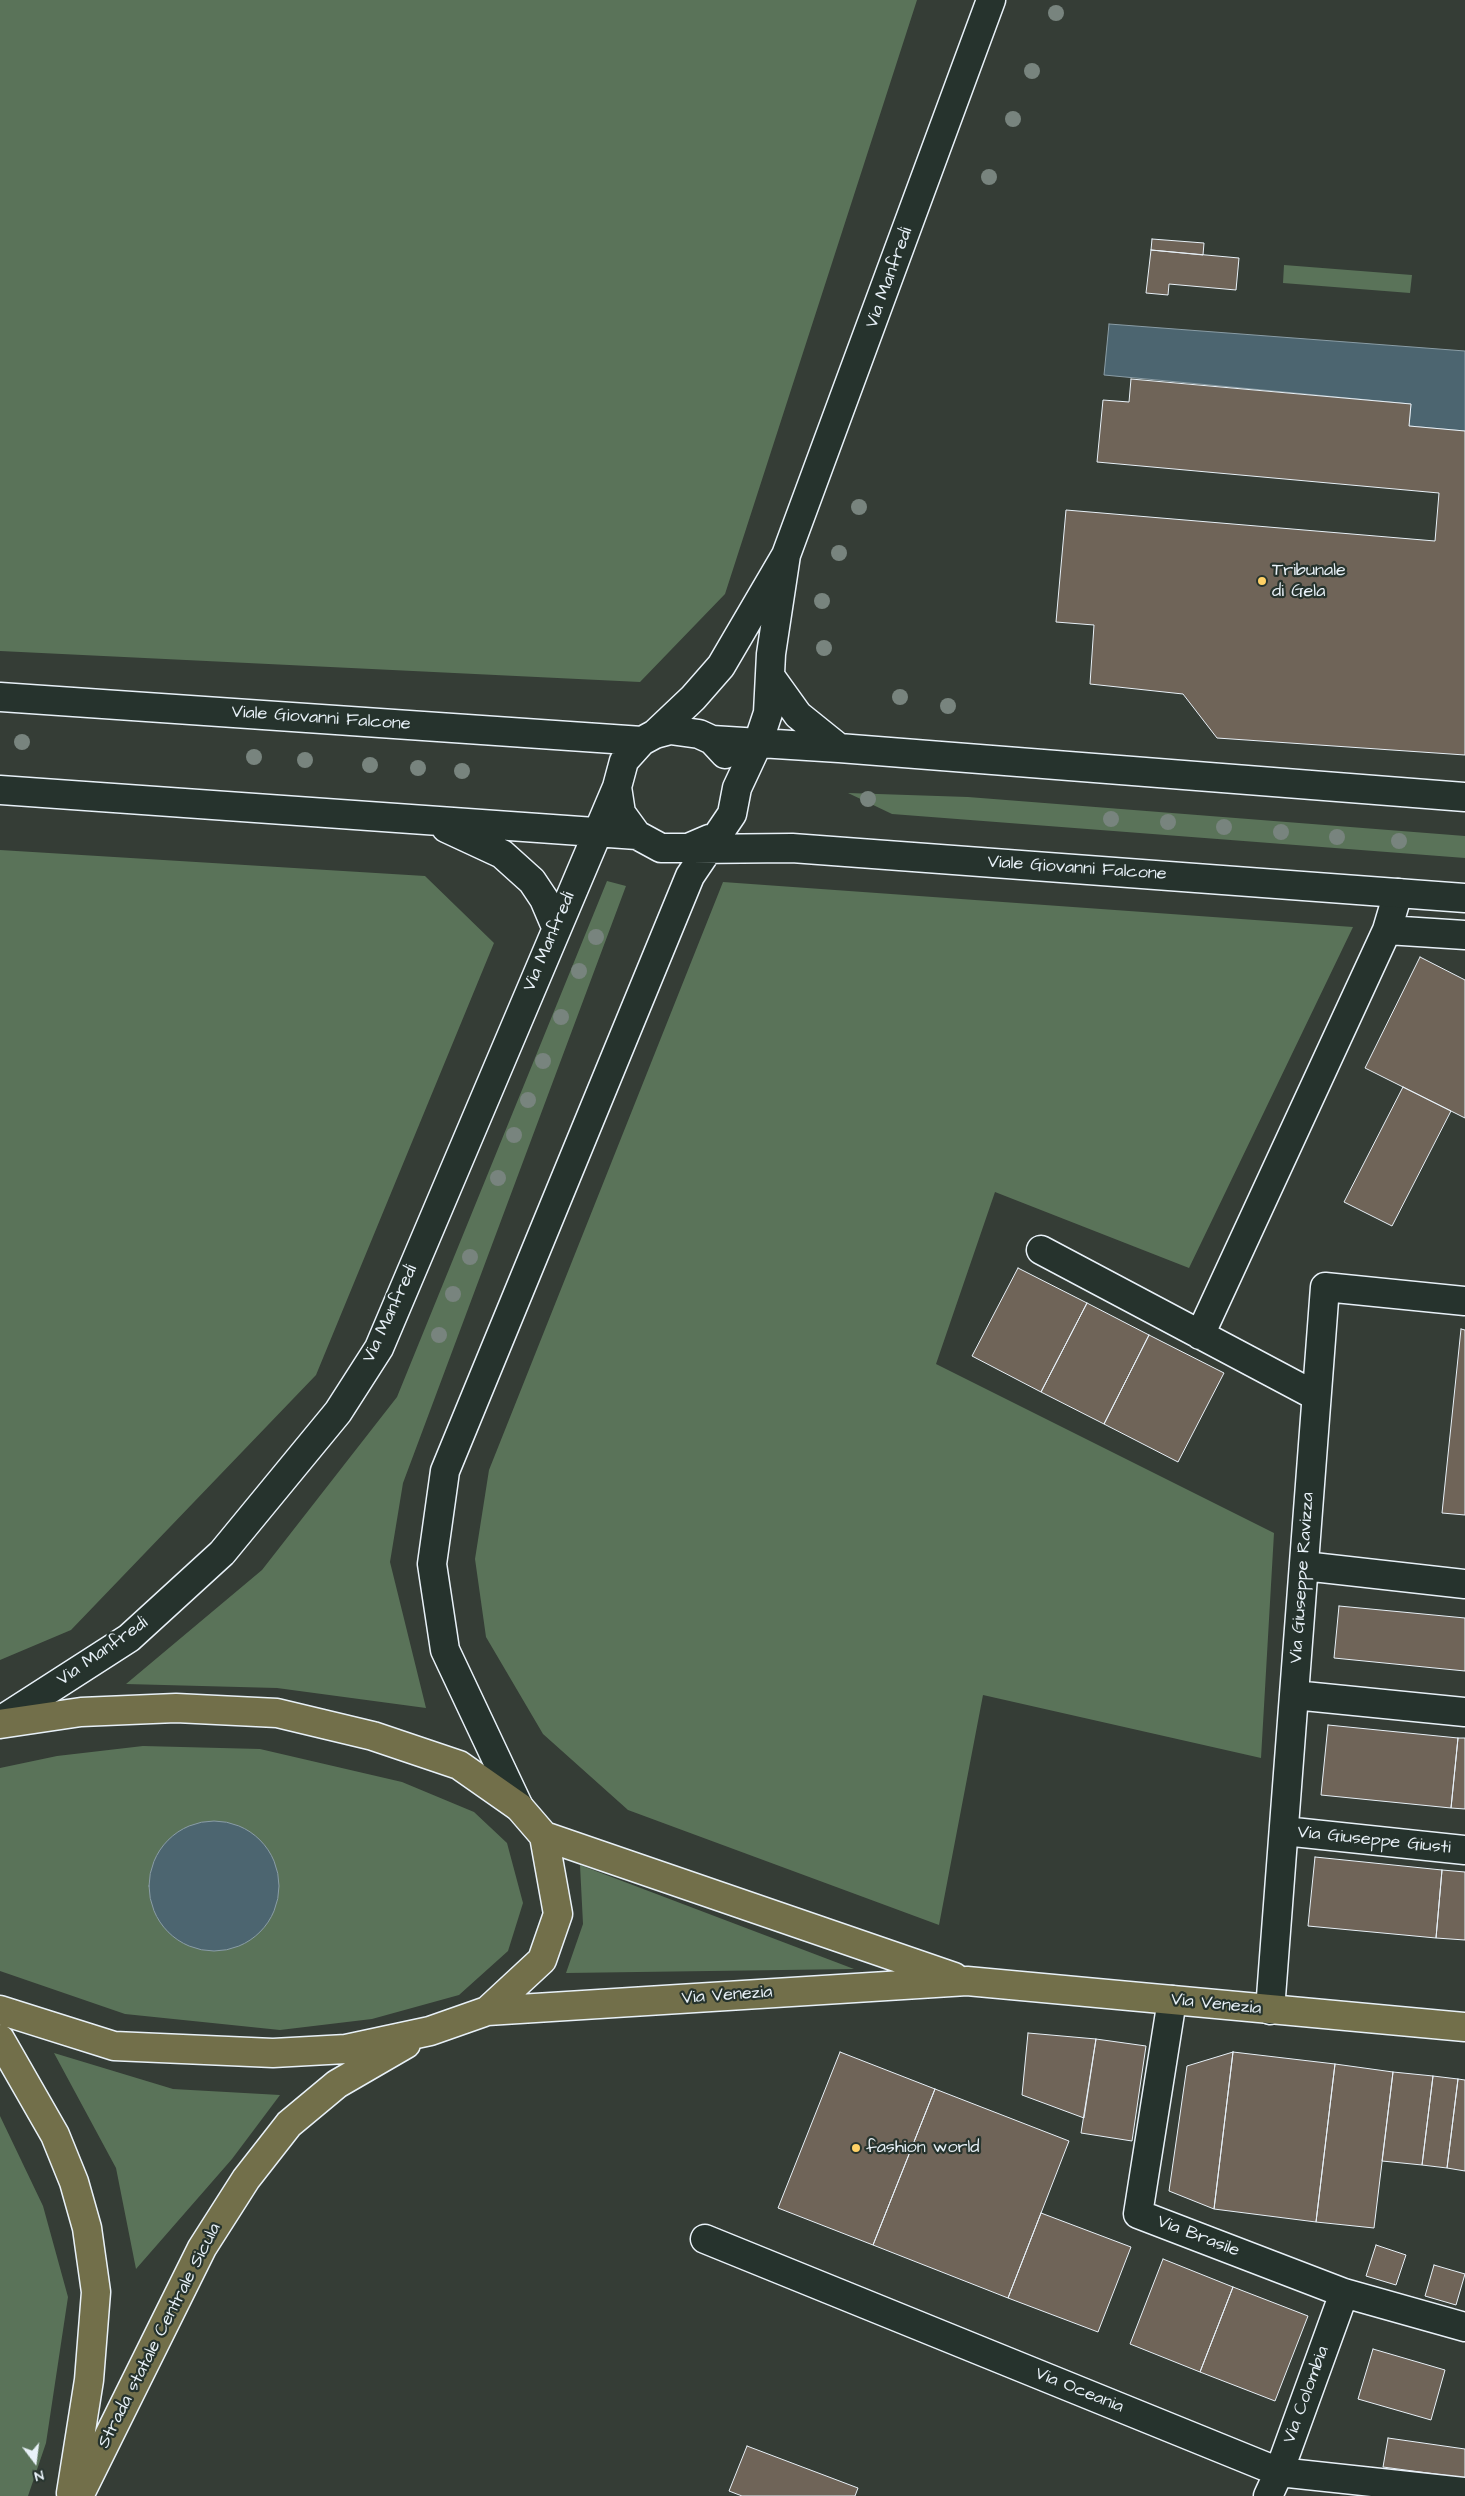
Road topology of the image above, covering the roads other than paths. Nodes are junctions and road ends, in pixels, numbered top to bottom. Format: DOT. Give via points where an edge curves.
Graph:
graph roads {
  1 [pos="991,0"];
  2 [pos="786,555"];
  3 [pos="770,676"];
  4 [pos="0,697"];
  5 [pos="649,737"];
  6 [pos="712,740"];
  7 [pos="758,743"];
  8 [pos="839,748"];
  9 [pos="617,786"];
  10 [pos="737,788"];
  11 [pos="0,790"];
  12 [pos="1465,797"];
  13 [pos="431,821"];
  14 [pos="596,832"];
  15 [pos="637,835"];
  16 [pos="703,845"];
  17 [pos="1398,893"];
  18 [pos="1465,898"];
  19 [pos="556,927"];
  20 [pos="1387,930"];
  21 [pos="1465,935"];
  22 [pos="1042,1250"];
  23 [pos="1465,1301"];
  24 [pos="1200,1335"];
  25 [pos="1316,1396"];
  26 [pos="1304,1566"];
  27 [pos="1465,1584"];
  28 [pos="1294,1695"];
  29 [pos="1465,1712"];
  30 [pos="0,1723"];
  31 [pos="519,1807"];
  32 [pos="1284,1831"];
  33 [pos="544,1836"];
  34 [pos="1465,1850"];
  35 [pos="967,1981"];
  36 [pos="1172,2000"];
  37 [pos="0,2010"];
  38 [pos="1270,2010"];
  39 [pos="487,2012"];
  40 [pos="1465,2027"];
  41 [pos="430,2031"];
  42 [pos="0,2039"];
  43 [pos="705,2239"];
  44 [pos="1344,2293"];
  45 [pos="1465,2327"];
  46 [pos="1274,2484"];
  47 [pos="1465,2492"];
  48 [pos="71,2496"];
  49 [pos="79,2496"];
  1 -- 2 [label="street, Via Manfredi"];
  2 -- 3 [label="street"];
  2 -- 5 [label="street" via="720,666 693,698"];
  3 -- 7 [label="street" via="768,713"];
  3 -- 8 [label="street" via="798,715"];
  4 -- 5 [label="street, Viale Giovanni Falcone"];
  5 -- 6 [label="street" via="670,730 684,730"];
  5 -- 9 [label="street" via="624,761"];
  6 -- 7 [label="street"];
  6 -- 10 [label="street" via="734,770"];
  7 -- 8 [label="street"];
  7 -- 10 [label="street"];
  8 -- 12 [label="street"];
  9 -- 14 [label="street, Via Manfredi"];
  9 -- 15 [label="street" via="621,813"];
  10 -- 16 [label="street" via="732,814"];
  11 -- 13 [label="street"];
  13 -- 14 [label="street"];
  13 -- 19 [label="street" via="502,854 532,881"];
  14 -- 15 [label="street"];
  14 -- 19 [label="street, Via Manfredi"];
  15 -- 16 [label="street" via="661,848"];
  16 -- 17 [label="street, Viale Giovanni Falcone" via="792,848"];
  16 -- 31 [label="street" via="445,1471 432,1564 445,1650"];
  17 -- 18 [label="street, Viale Giovanni Falcone"];
  17 -- 20 [label="street"];
  19 -- 30 [label="street, Via Manfredi" via="379,1348 338,1412 222,1553 129,1638"];
  20 -- 21 [label="street"];
  20 -- 24 [label="street"];
  22 -- 24 [label="street"];
  23 -- 25 [label="street, Via Giuseppe Ravizza" via="1324,1287"];
  24 -- 25 [label="street"];
  25 -- 26 [label="street, Via Giuseppe Ravizza"];
  26 -- 27 [label="street"];
  26 -- 28 [label="street, Via Giuseppe Ravizza"];
  28 -- 29 [label="street"];
  28 -- 32 [label="street, Via Giuseppe Ravizza"];
  30 -- 31 [label="main road" via="81,1712 176,1708 277,1713 373,1736 459,1766"];
  31 -- 33 [label="main road"];
  32 -- 34 [label="street, Via Giuseppe Giusti"];
  32 -- 38 [label="street, Via Giuseppe Ravizza"];
  33 -- 35 [label="main road, Via Venezia"];
  33 -- 39 [label="main road" via="558,1914 542,1960"];
  35 -- 36 [label="main road, Via Venezia"];
  35 -- 39 [label="main road, Via Venezia"];
  36 -- 38 [label="main road, Via Venezia"];
  36 -- 44 [label="street, Via Brasile" via="1138,2214"];
  37 -- 41 [label="main road" via="114,2046 273,2053 337,2050"];
  38 -- 40 [label="main road, Via Venezia"];
  39 -- 41 [label="main road"];
  41 -- 49 [label="main road, Strada statale Centrale Sicula" via="330,2090 289,2124 246,2179 202,2248"];
  42 -- 48 [label="main road, Strada statale Centrale Sicula" via="55,2135 74,2182 87,2228 96,2292 89,2380"];
  43 -- 46 [label="street, Via Oceania"];
  44 -- 45 [label="street, Via Brasile"];
  44 -- 46 [label="street, Via Colombia"];
  46 -- 47 [label="street, Via Oceania"];
}
